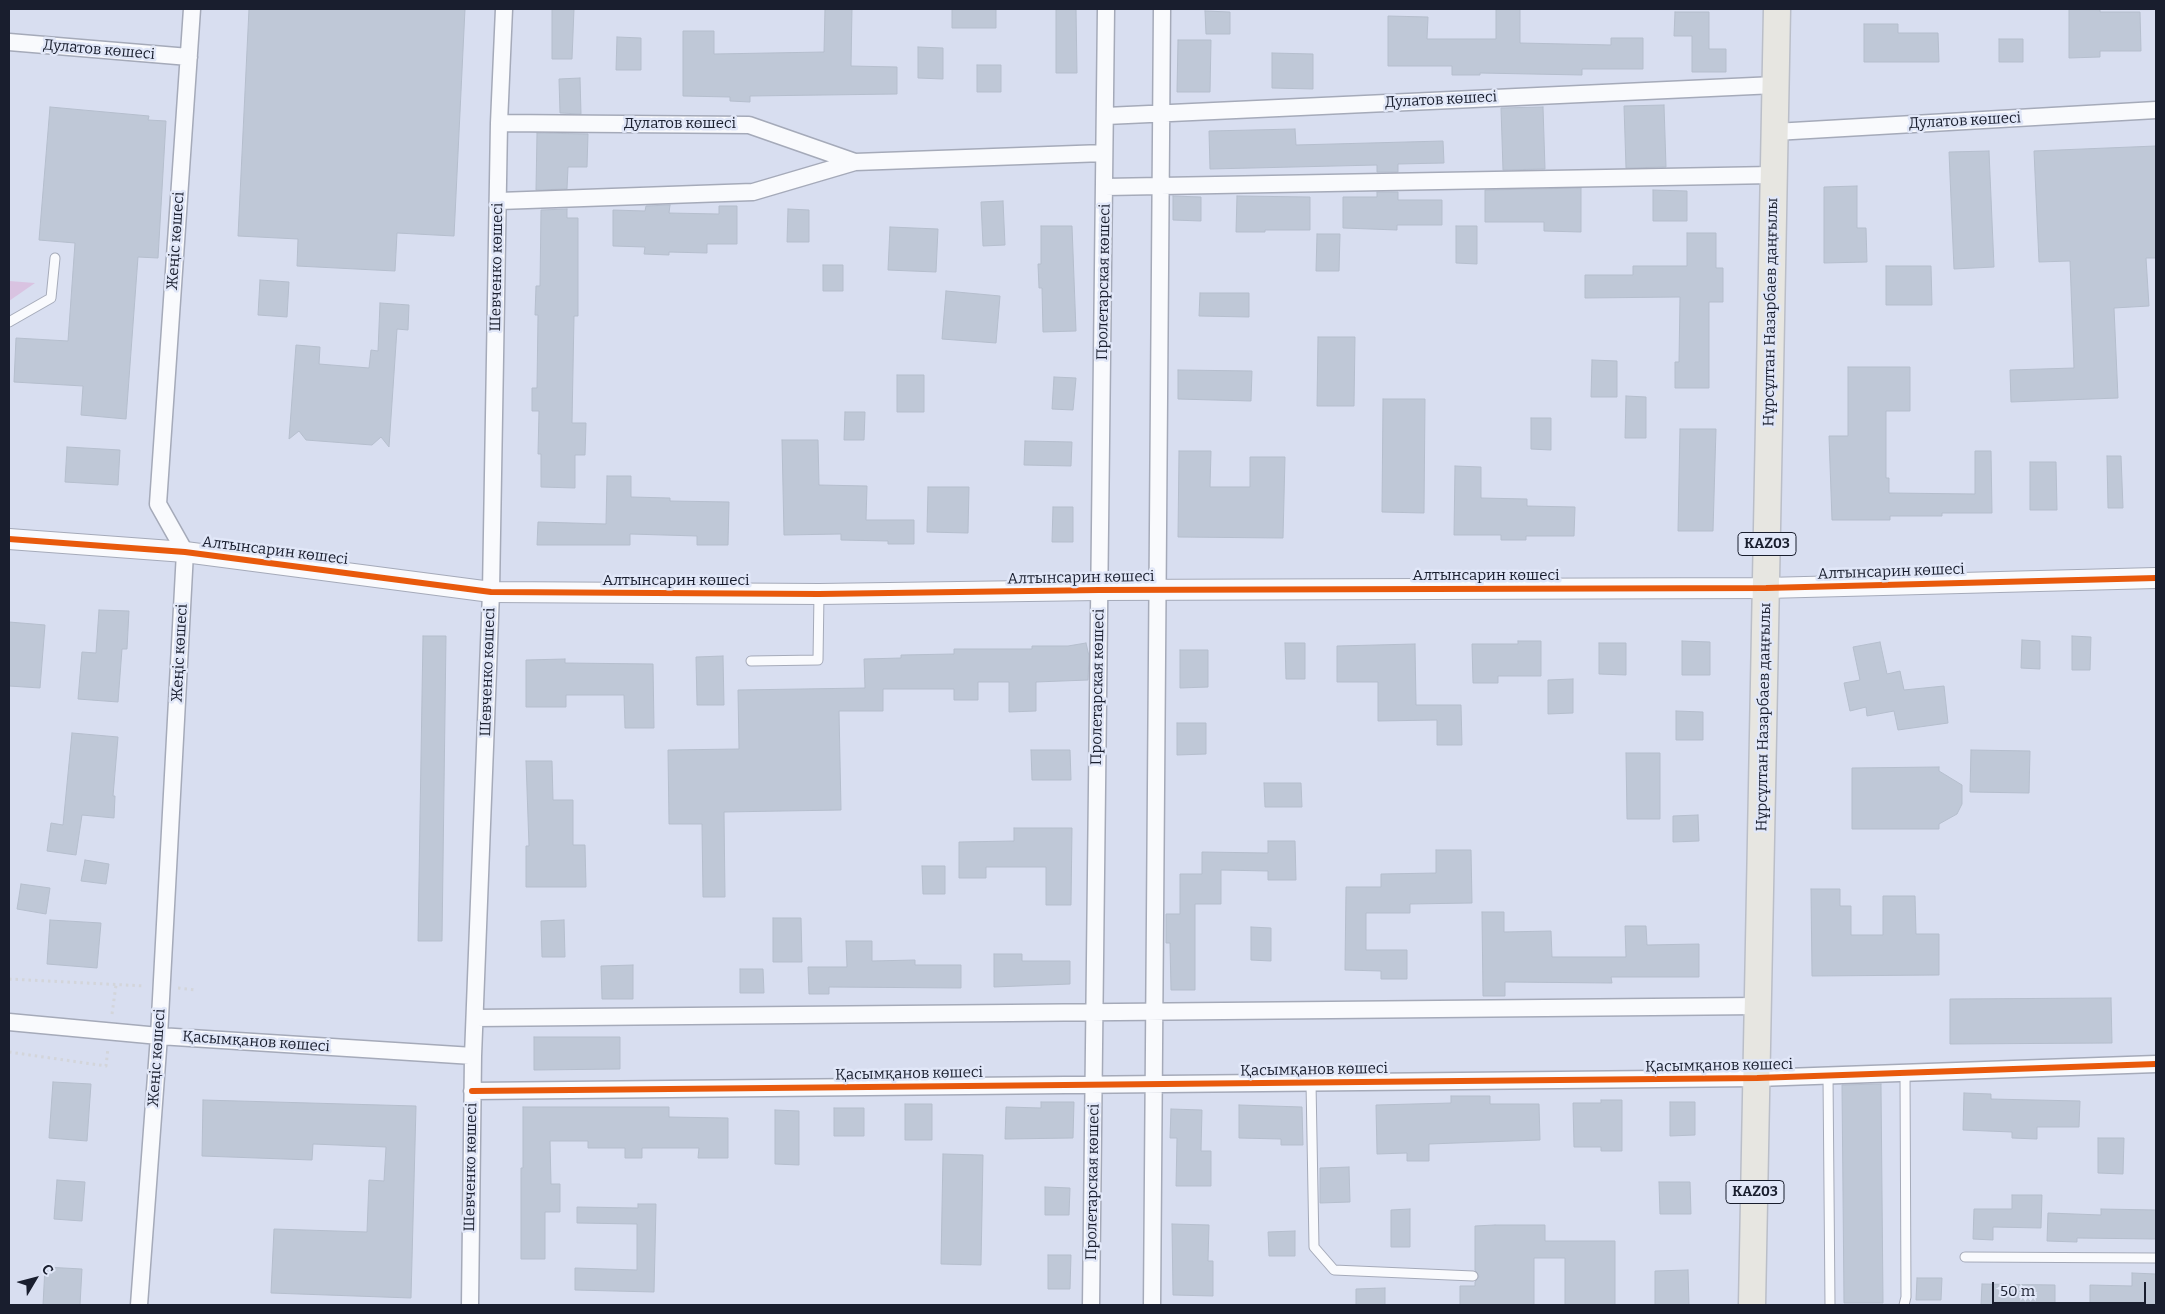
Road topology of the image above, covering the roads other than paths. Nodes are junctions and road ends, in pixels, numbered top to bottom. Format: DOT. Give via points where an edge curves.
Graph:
graph roads {
  1 [pos="192,9"];
  2 [pos="504,9"];
  3 [pos="1106,9"];
  4 [pos="1162,9"];
  5 [pos="1777,9"];
  6 [pos="9,42"];
  7 [pos="189,58"];
  8 [pos="1775,85"];
  9 [pos="2156,110"];
  10 [pos="1162,113"];
  11 [pos="1106,116"];
  12 [pos="499,123"];
  13 [pos="1775,132"];
  14 [pos="1104,153"];
  15 [pos="855,162"];
  16 [pos="1773,176"];
  17 [pos="1160,186"];
  18 [pos="1105,187"];
  19 [pos="499,201"];
  20 [pos="55,258"];
  21 [pos="9,322"];
  22 [pos="9,539"];
  23 [pos="185,552"];
  24 [pos="2156,578"];
  25 [pos="1766,588"];
  26 [pos="1099,590"];
  27 [pos="1158,590"];
  28 [pos="490,592"];
  29 [pos="819,594"];
  30 [pos="751,661"];
  31 [pos="1759,1006"];
  32 [pos="1155,1011"];
  33 [pos="1095,1012"];
  34 [pos="475,1018"];
  35 [pos="9,1022"];
  36 [pos="159,1036"];
  37 [pos="473,1056"];
  38 [pos="2156,1064"];
  39 [pos="1905,1073"];
  40 [pos="1828,1076"];
  41 [pos="1758,1078"];
  42 [pos="1311,1083"];
  43 [pos="1154,1084"];
  44 [pos="1094,1085"];
  45 [pos="472,1091"];
  46 [pos="1965,1257"];
  47 [pos="2156,1258"];
  48 [pos="1473,1276"];
  49 [pos="139,1305"];
  50 [pos="470,1305"];
  51 [pos="1091,1305"];
  52 [pos="1152,1305"];
  53 [pos="1752,1305"];
  54 [pos="1830,1305"];
  55 [pos="1904,1305"];
  1 -- 7 [label="street, Жеңіс көшесі"];
  2 -- 12 [label="street, Шевченко көшесі"];
  3 -- 11 [label="street, Пролетарская көшесі"];
  4 -- 10 [label="street"];
  5 -- 8 [label="main road, Нұрсұлтан Назарбаев даңғылы / KАZ03"];
  6 -- 7 [label="street, Дулатов көшесі"];
  7 -- 23 [label="street, Жеңіс көшесі" via="158,504"];
  8 -- 10 [label="street, Дулатов көшесі"];
  8 -- 13 [label="main road, Нұрсұлтан Назарбаев даңғылы / KАZ03"];
  9 -- 13 [label="street, Дулатов көшесі"];
  10 -- 11 [label="street, Дулатов көшесі"];
  10 -- 17 [label="street"];
  11 -- 14 [label="street, Пролетарская көшесі"];
  12 -- 15 [label="street, Дулатов көшесі" via="750,125"];
  12 -- 19 [label="street, Шевченко көшесі"];
  13 -- 16 [label="main road, Нұрсұлтан Назарбаев даңғылы / KАZ03"];
  14 -- 15 [label="street, Дулатов көшесі"];
  14 -- 18 [label="street, Пролетарская көшесі"];
  15 -- 19 [label="street, Дулатов көшесі" via="753,192"];
  16 -- 17 [label="street"];
  16 -- 25 [label="main road, Нұрсұлтан Назарбаев даңғылы / KАZ03"];
  17 -- 18 [label="street"];
  17 -- 27 [label="street"];
  18 -- 26 [label="street, Пролетарская көшесі"];
  19 -- 28 [label="street, Шевченко көшесі"];
  20 -- 21 [label="lane" via="51,298"];
  22 -- 23 [label="street, Алтынсарин көшесі"];
  23 -- 28 [label="street, Алтынсарин көшесі"];
  23 -- 36 [label="street, Жеңіс көшесі"];
  24 -- 25 [label="street, Алтынсарин көшесі"];
  25 -- 27 [label="street, Алтынсарин көшесі"];
  25 -- 31 [label="main road, Нұрсұлтан Назарбаев даңғылы / KАZ03"];
  26 -- 27 [label="street, Алтынсарин көшесі"];
  26 -- 29 [label="street, Алтынсарин көшесі"];
  26 -- 33 [label="street, Пролетарская көшесі"];
  27 -- 32 [label="street"];
  28 -- 29 [label="street, Алтынсарин көшесі"];
  28 -- 34 [label="street, Шевченко көшесі"];
  29 -- 30 [label="lane" via="818,660"];
  31 -- 32 [label="street"];
  31 -- 41 [label="main road, Нұрсұлтан Назарбаев даңғылы / KАZ03"];
  32 -- 33 [label="street"];
  32 -- 43 [label="street"];
  33 -- 34 [label="street"];
  33 -- 44 [label="street, Пролетарская көшесі"];
  34 -- 37 [label="street, Шевченко көшесі"];
  35 -- 36 [label="street, Қасымқанов көшесі"];
  36 -- 37 [label="street, Қасымқанов көшесі"];
  36 -- 49 [label="street, Жеңіс көшесі"];
  37 -- 45 [label="street, Шевченко көшесі"];
  38 -- 39 [label="street, Қасымқанов көшесі"];
  39 -- 40 [label="street, Қасымқанов көшесі"];
  39 -- 55 [label="lane"];
  40 -- 41 [label="street, Қасымқанов көшесі"];
  40 -- 54 [label="lane"];
  41 -- 42 [label="street, Қасымқанов көшесі"];
  41 -- 53 [label="main road, Нұрсұлтан Назарбаев даңғылы / KАZ03"];
  42 -- 43 [label="street, Қасымқанов көшесі"];
  42 -- 48 [label="lane" via="1314,1247 1334,1270"];
  43 -- 44 [label="street, Қасымқанов көшесі"];
  43 -- 52 [label="street"];
  44 -- 45 [label="street, Қасымқанов көшесі"];
  44 -- 51 [label="street, Пролетарская көшесі"];
  45 -- 50 [label="street, Шевченко көшесі"];
  46 -- 47 [label="lane"];
}
